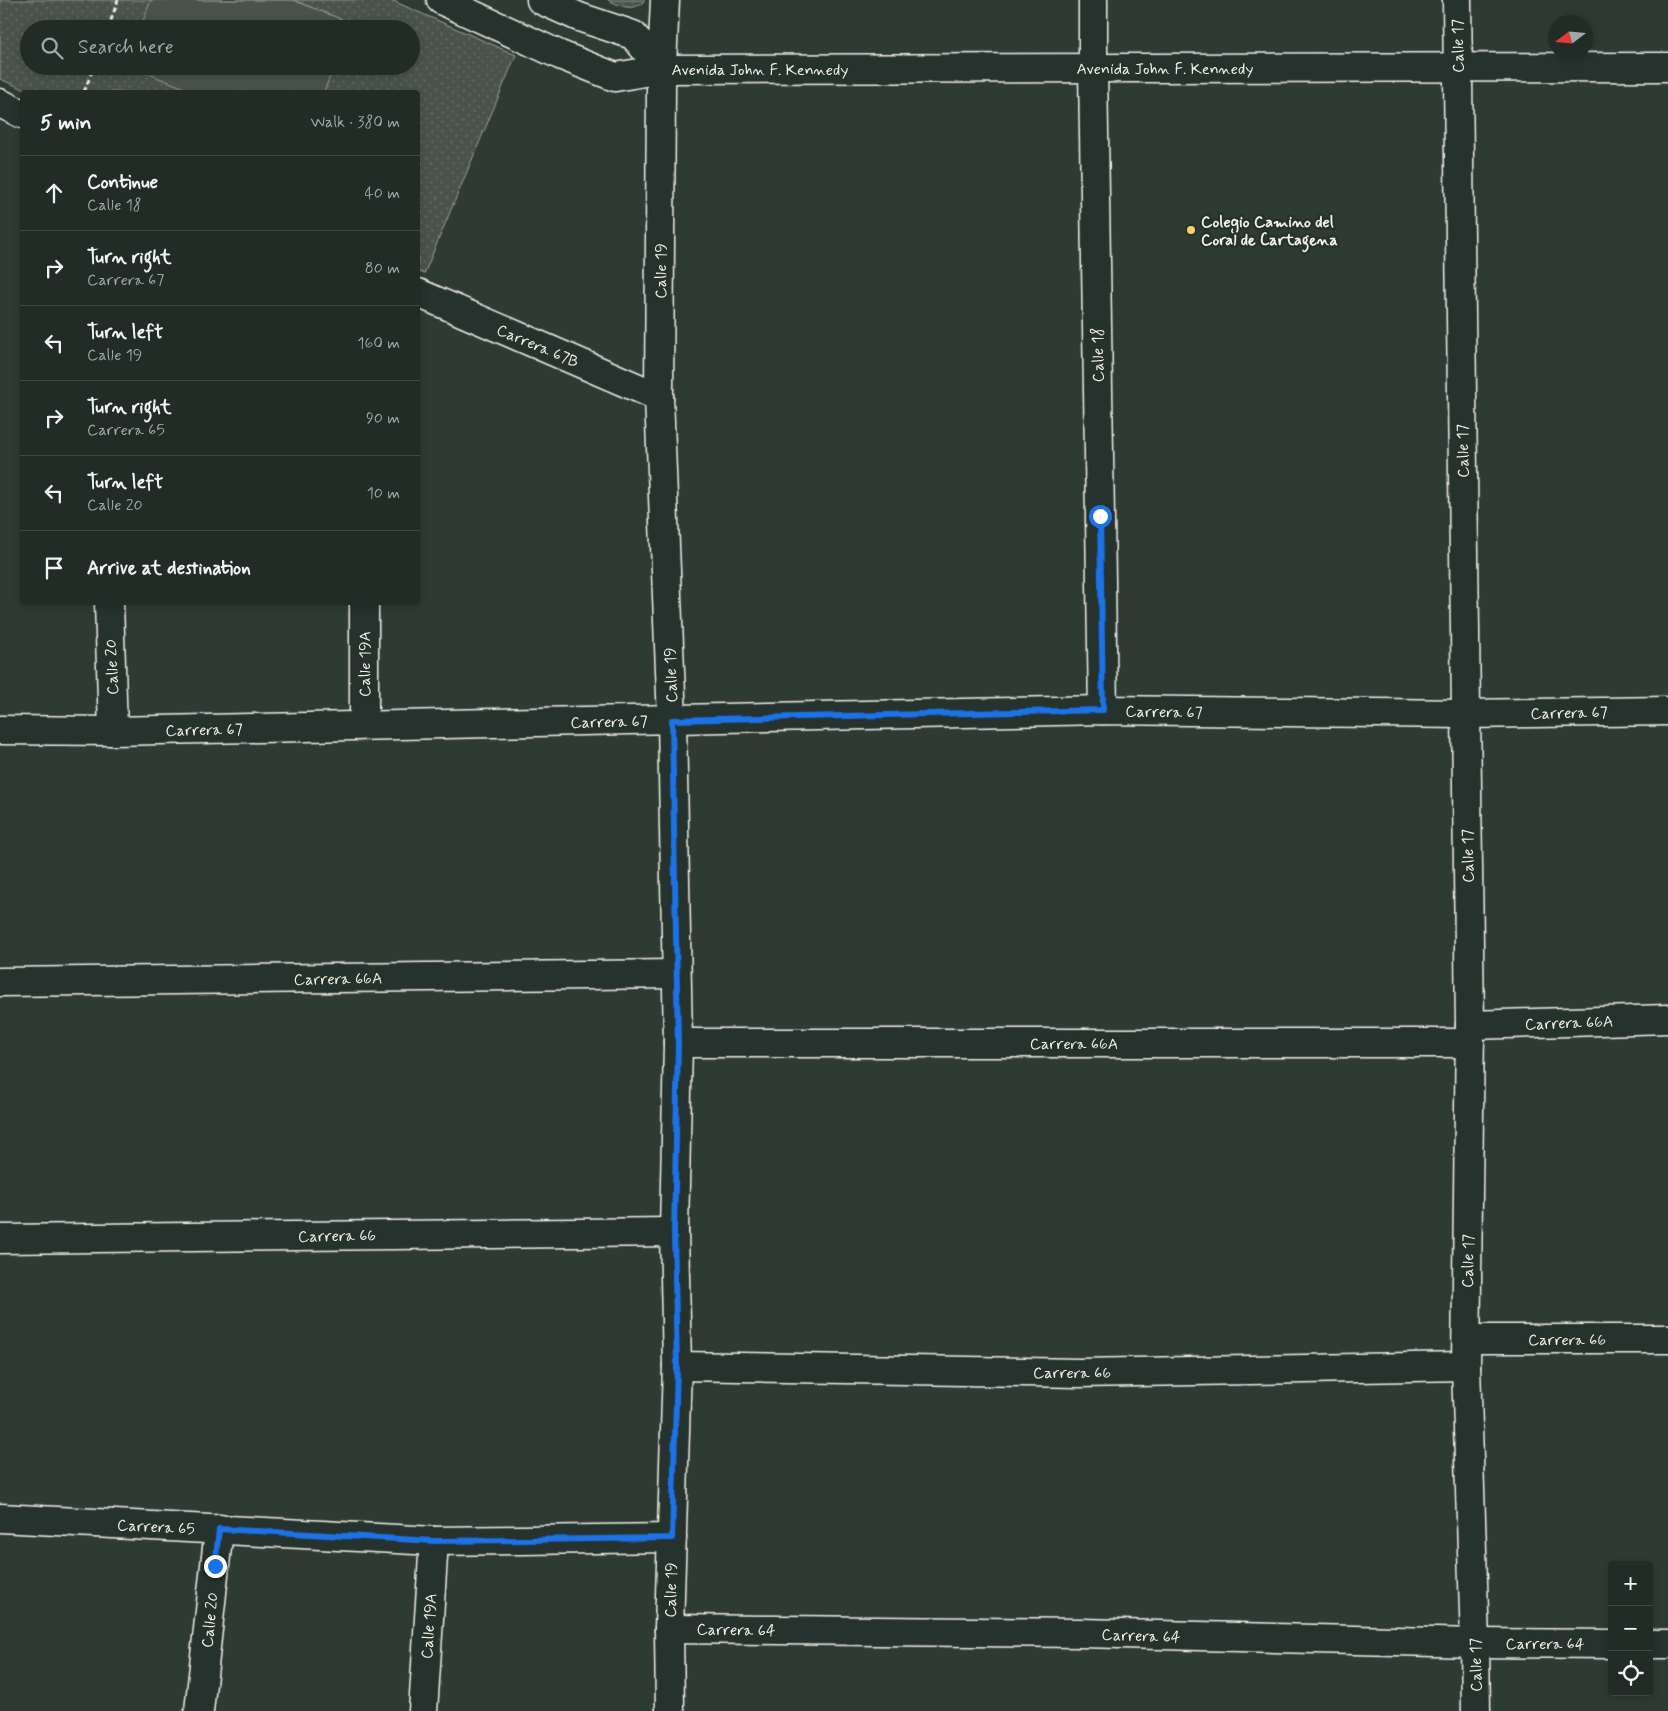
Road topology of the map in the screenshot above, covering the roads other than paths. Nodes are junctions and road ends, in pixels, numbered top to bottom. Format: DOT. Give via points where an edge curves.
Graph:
graph roads {
  1 [pos="441,0"];
  2 [pos="541,0"];
  3 [pos="665,0"];
  4 [pos="1093,0"];
  5 [pos="1457,0"];
  6 [pos="1458,67"];
  7 [pos="1668,67"];
  8 [pos="662,69"];
  9 [pos="1093,69"];
  10 [pos="0,103"];
  11 [pos="20,113"];
  12 [pos="420,294"];
  13 [pos="659,397"];
  14 [pos="109,605"];
  15 [pos="364,605"];
  16 [pos="1103,710"];
  17 [pos="1668,711"];
  18 [pos="1465,714"];
  19 [pos="672,720"];
  20 [pos="364,725"];
  21 [pos="0,730"];
  22 [pos="113,731"];
  23 [pos="676,974"];
  24 [pos="0,982"];
  25 [pos="1668,1019"];
  26 [pos="1470,1034"];
  27 [pos="678,1044"];
  28 [pos="674,1232"];
  29 [pos="0,1239"];
  30 [pos="1668,1339"];
  31 [pos="1466,1353"];
  32 [pos="677,1366"];
  33 [pos="0,1518"];
  34 [pos="219,1529"];
  35 [pos="672,1538"];
  36 [pos="434,1541"];
  37 [pos="669,1629"];
  38 [pos="1475,1643"];
  39 [pos="1608,1644"];
  40 [pos="1653,1644"];
  41 [pos="1668,1644"];
  42 [pos="199,1711"];
  43 [pos="423,1711"];
  44 [pos="670,1711"];
  45 [pos="1476,1711"];
  1 -- 8 [label="street, Avenida John F. Kennedy" via="615,77"];
  2 -- 8 [label="street, Avenida John F. Kennedy" via="633,35"];
  3 -- 8 [label="street, Calle 19"];
  4 -- 9 [label="street, Calle 18"];
  5 -- 6 [label="street, Calle 17"];
  6 -- 7 [label="street, Avenida John F. Kennedy"];
  6 -- 9 [label="street, Avenida John F. Kennedy"];
  6 -- 18 [label="street, Calle 17"];
  8 -- 9 [label="street, Avenida John F. Kennedy"];
  8 -- 13 [label="street, Calle 19"];
  9 -- 16 [label="street, Calle 18"];
  10 -- 11 [label="street"];
  12 -- 13 [label="street, Carrera 67B"];
  13 -- 19 [label="street, Calle 19"];
  14 -- 22 [label="street, Calle 20"];
  15 -- 20 [label="street, Calle 19A"];
  16 -- 18 [label="street, Carrera 67"];
  16 -- 19 [label="street, Carrera 67"];
  17 -- 18 [label="street, Carrera 67"];
  18 -- 26 [label="street, Calle 17"];
  19 -- 20 [label="street, Carrera 67"];
  19 -- 23 [label="street, Calle 19"];
  20 -- 22 [label="street, Carrera 67"];
  21 -- 22 [label="street, Carrera 67"];
  23 -- 24 [label="street, Carrera 66A"];
  23 -- 27 [label="street, Calle 19"];
  25 -- 26 [label="street, Carrera 66A"];
  26 -- 27 [label="street, Carrera 66A"];
  26 -- 31 [label="street, Calle 17"];
  27 -- 28 [label="street, Calle 19"];
  28 -- 29 [label="street, Carrera 66"];
  28 -- 32 [label="street, Calle 19"];
  30 -- 31 [label="street, Carrera 66"];
  31 -- 32 [label="street, Carrera 66" via="1079,1373"];
  31 -- 38 [label="street, Calle 17"];
  32 -- 35 [label="street, Calle 19"];
  33 -- 34 [label="street, Carrera 65"];
  34 -- 36 [label="street, Carrera 65"];
  34 -- 42 [label="street, Calle 20"];
  35 -- 36 [label="street, Carrera 65"];
  35 -- 37 [label="street, Calle 19"];
  36 -- 43 [label="street, Calle 19A"];
  37 -- 38 [label="street, Carrera 64" via="1081,1633"];
  37 -- 44 [label="street, Calle 19"];
  38 -- 39 [label="street, Carrera 64"];
  38 -- 45 [label="street, Calle 17"];
  40 -- 41 [label="street"];
}
